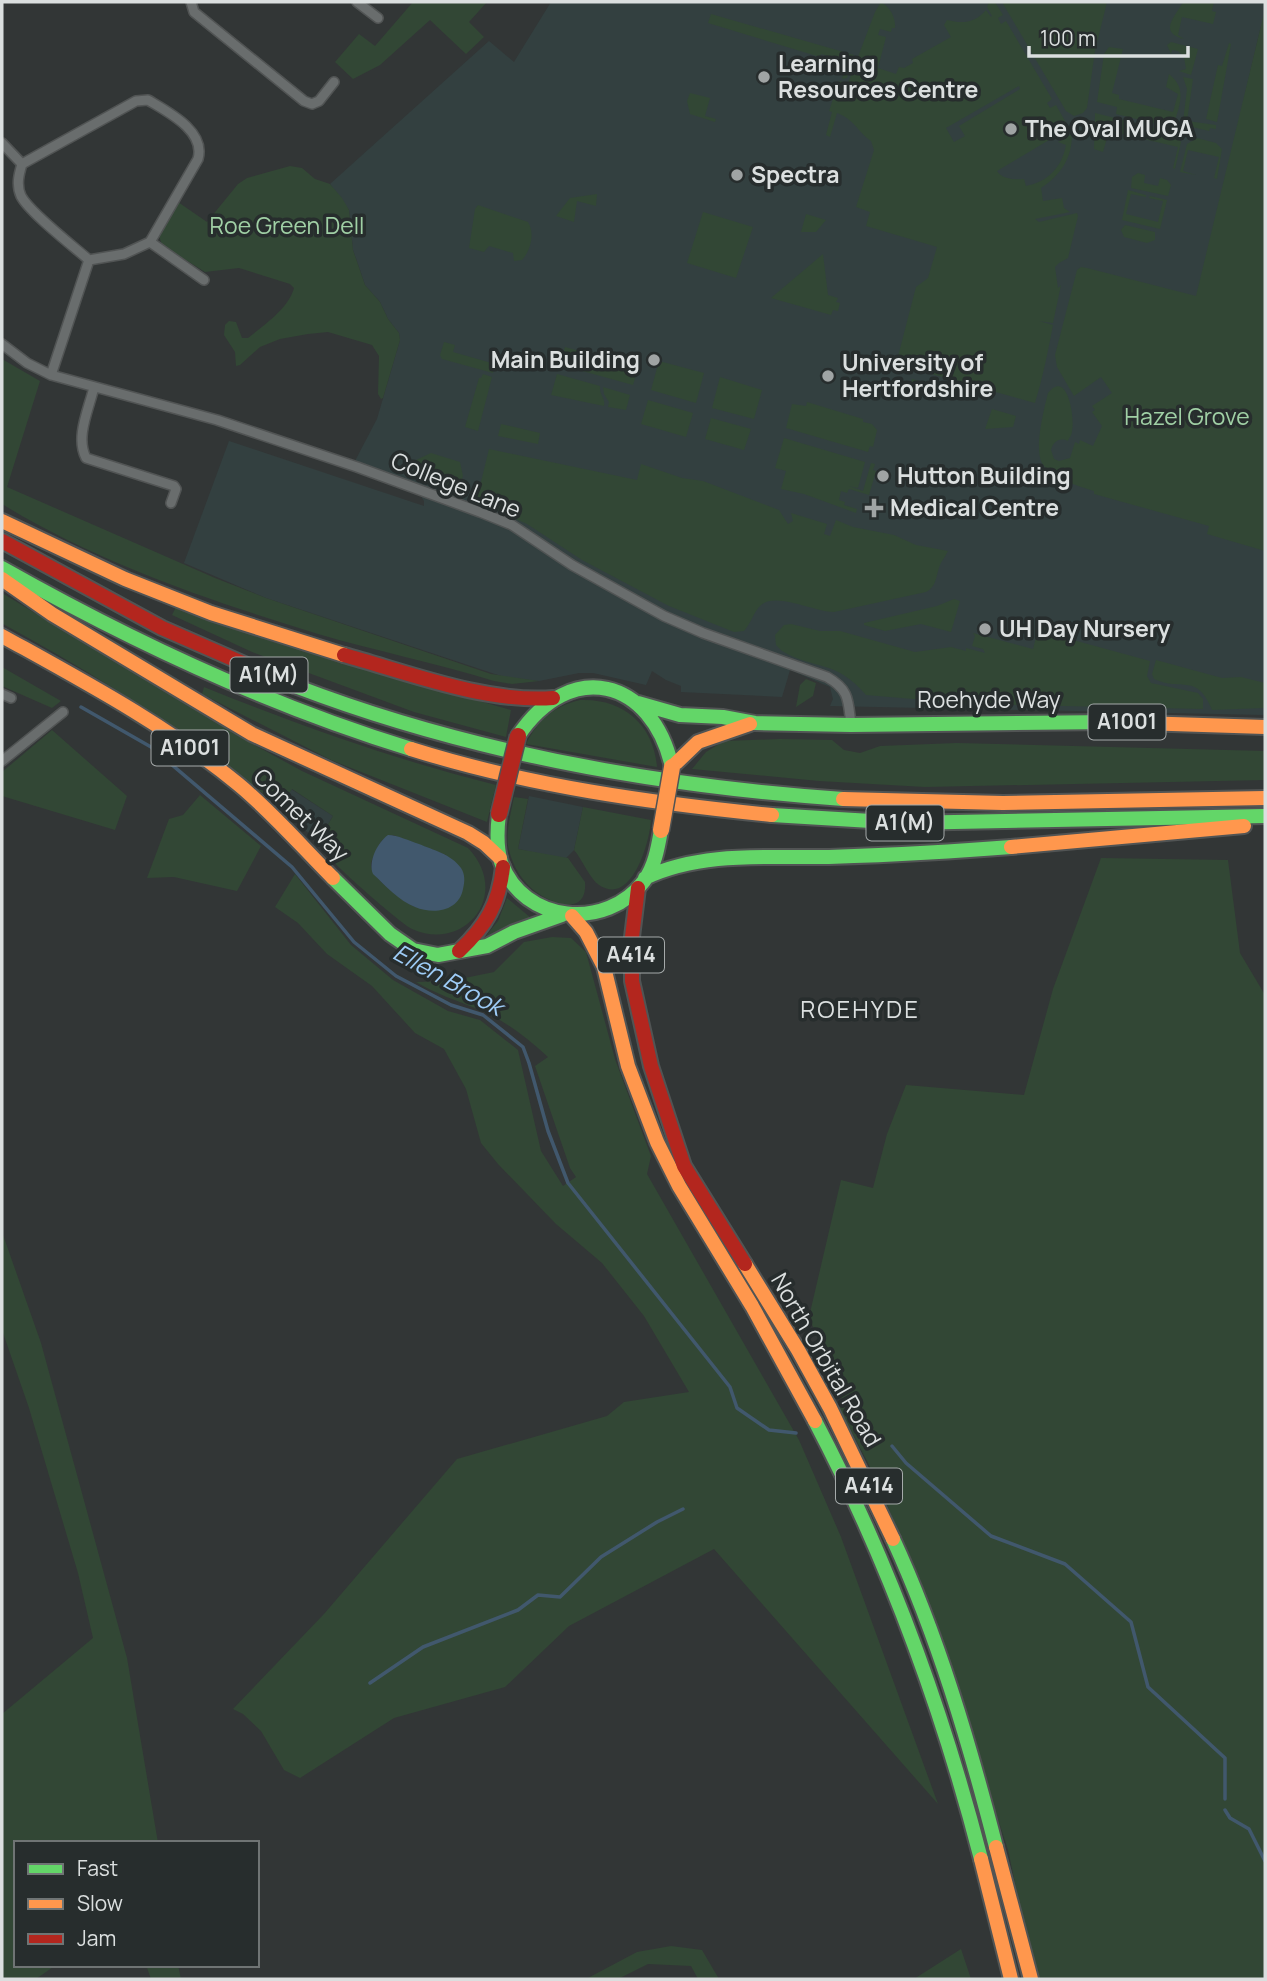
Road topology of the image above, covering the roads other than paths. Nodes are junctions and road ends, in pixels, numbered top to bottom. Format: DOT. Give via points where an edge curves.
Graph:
graph roads {
  1 [pos="191,2"];
  2 [pos="357,2"];
  3 [pos="378,18"];
  4 [pos="334,82"];
  5 [pos="2,143"];
  6 [pos="22,164"];
  7 [pos="150,242"];
  8 [pos="89,260"];
  9 [pos="204,280"];
  10 [pos="2,344"];
  11 [pos="51,375"];
  12 [pos="94,387"];
  13 [pos="171,503"];
  14 [pos="2,521"];
  15 [pos="2,541"];
  16 [pos="2,568"];
  17 [pos="2,579"];
  18 [pos="2,587"];
  19 [pos="52,614"];
  20 [pos="2,636"];
  21 [pos="553,698"];
  22 [pos="638,703"];
  23 [pos="63,712"];
  24 [pos="755,723"];
  25 [pos="851,725"];
  26 [pos="1265,727"];
  27 [pos="2,761"];
  28 [pos="672,767"];
  29 [pos="1265,798"];
  30 [pos="1265,816"];
  31 [pos="1265,822"];
  32 [pos="501,863"];
  33 [pos="642,883"];
  34 [pos="567,916"];
  35 [pos="458,952"];
  36 [pos="1012,1979"];
  37 [pos="1031,1979"];
  1 -- 4 [label="street" via="194,12 304,102 319,101"];
  2 -- 3 [label="street"];
  5 -- 6 [label="street"];
  6 -- 7 [label="street" via="136,101 148,100 168,112 198,139 201,149"];
  6 -- 8 [label="street" via="21,197"];
  7 -- 8 [label="street" via="124,254"];
  7 -- 9 [label="street"];
  8 -- 11 [label="street"];
  10 -- 11 [label="street, College Lane"];
  11 -- 12 [label="street, College Lane"];
  12 -- 13 [label="street" via="82,438 86,458 174,486"];
  12 -- 25 [label="street, College Lane" via="217,420 512,525 572,565 664,615 841,685 848,698"];
  14 -- 21 [label="main road" via="125,579 256,629 493,696"];
  15 -- 29 [label="main road, A1(M)" via="106,600 251,668 445,736 555,761 707,786 914,802"];
  16 -- 30 [label="main road, A1(M)" via="95,620 217,679 416,750 547,783 717,811 834,821"];
  17 -- 19 [label="main road"];
  18 -- 19 [label="main road"];
  19 -- 32 [label="main road" via="252,734 468,833"];
  20 -- 35 [label="main road, Comet Way / A1001" via="198,753 249,795 400,943 425,953"];
  21 -- 22 [label="main road" via="596,688"];
  21 -- 32 [label="main road, bridge" via="518,736 499,814 496,839"];
  22 -- 24 [label="main road, Roehyde Way / A1001" via="680,715"];
  22 -- 28 [label="main road" via="662,730"];
  23 -- 27 [label="street"];
  24 -- 25 [label="main road, Roehyde Way / A1001"];
  24 -- 28 [label="main road, Roehyde Way / A1001" via="700,740"];
  25 -- 26 [label="main road, Roehyde Way / A1001" via="1140,722"];
  28 -- 33 [label="main road, bridge" via="658,848"];
  31 -- 33 [label="main road" via="1000,848 699,860 662,870"];
  32 -- 34 [label="main road" via="510,881 527,898 547,911"];
  32 -- 35 [label="main road" via="501,890 494,912 482,931"];
  33 -- 34 [label="main road" via="630,897 608,910"];
  33 -- 37 [label="main road, North Orbital Road / A414" via="632,937 632,981 650,1066 684,1166 830,1408 911,1579 981,1789"];
  34 -- 35 [label="main road, Comet Way / A1001"];
  34 -- 36 [label="main road, North Orbital Road / A414" via="584,928 600,952 628,1066 661,1152 815,1418 889,1580 959,1780"];
}
